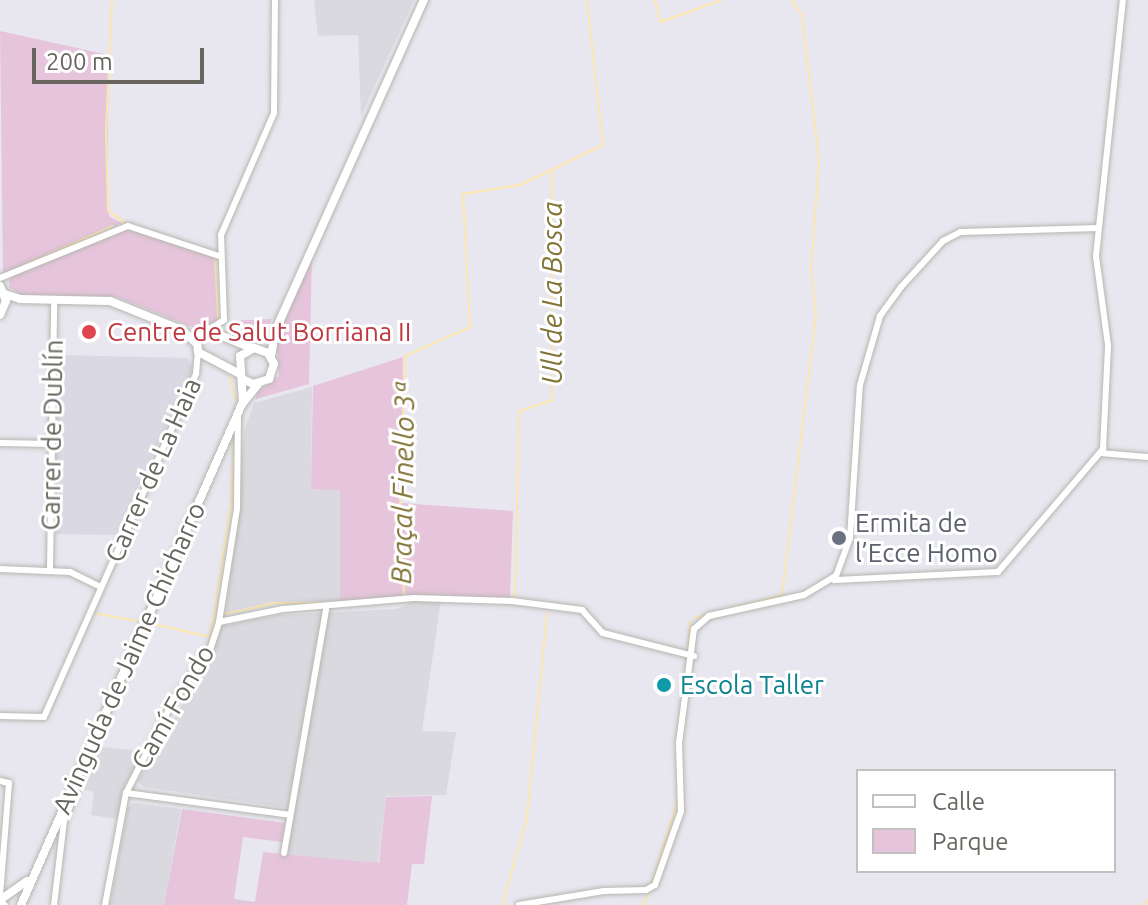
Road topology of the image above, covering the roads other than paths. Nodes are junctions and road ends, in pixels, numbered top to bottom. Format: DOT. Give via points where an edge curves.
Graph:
graph roads {
  1 [pos="275,0"];
  2 [pos="424,0"];
  3 [pos="1123,0"];
  4 [pos="1098,228"];
  5 [pos="219,256"];
  6 [pos="4,277"];
  7 [pos="2,289"];
  8 [pos="20,299"];
  9 [pos="54,300"];
  10 [pos="5,305"];
  11 [pos="0,315"];
  12 [pos="276,329"];
  13 [pos="182,330"];
  14 [pos="205,331"];
  15 [pos="195,342"];
  16 [pos="254,348"];
  17 [pos="198,352"];
  18 [pos="271,356"];
  19 [pos="240,376"];
  20 [pos="258,384"];
  21 [pos="240,408"];
  22 [pos="0,443"];
  23 [pos="52,444"];
  24 [pos="1100,453"];
  25 [pos="1148,457"];
  26 [pos="0,569"];
  27 [pos="50,569"];
  28 [pos="834,580"];
  29 [pos="101,587"];
  30 [pos="326,610"];
  31 [pos="219,622"];
  32 [pos="694,656"];
  33 [pos="0,716"];
  34 [pos="0,781"];
  35 [pos="70,790"];
  36 [pos="126,793"];
  37 [pos="290,815"];
  38 [pos="3,852"];
  39 [pos="284,853"];
  40 [pos="31,878"];
  41 [pos="2,902"];
  42 [pos="21,905"];
  43 [pos="54,905"];
  44 [pos="105,905"];
  45 [pos="519,905"];
  1 -- 5 [label="street" via="274,113 231,208"];
  2 -- 12 [label="street"];
  3 -- 4 [label="street"];
  4 -- 24 [label="street" via="1097,273 1108,345 1105,441"];
  4 -- 28 [label="street" via="961,232 943,241 901,287 880,316 860,385 850,538"];
  5 -- 6 [label="street" via="128,226"];
  5 -- 14 [label="street" via="224,320"];
  6 -- 7 [label="street"];
  7 -- 8 [label="street"];
  7 -- 10 [label="street"];
  8 -- 9 [label="street"];
  8 -- 10 [label="street"];
  9 -- 13 [label="street" via="110,301"];
  9 -- 23 [label="street, Carrer de Dublín"];
  10 -- 11 [label="street"];
  12 -- 16 [label="street"];
  12 -- 18 [label="street"];
  13 -- 14 [label="street"];
  13 -- 15 [label="street"];
  14 -- 15 [label="street"];
  14 -- 16 [label="street"];
  15 -- 17 [label="street"];
  16 -- 18 [label="street"];
  16 -- 19 [label="street" via="240,356"];
  17 -- 19 [label="street"];
  17 -- 29 [label="street, Carrer de La Haia" via="196,374"];
  18 -- 20 [label="street" via="273,372"];
  19 -- 20 [label="street"];
  19 -- 21 [label="street"];
  20 -- 21 [label="street"];
  21 -- 31 [label="street, Camí Fondo" via="237,508"];
  21 -- 35 [label="street, Avinguda de Jaime Chicharro"];
  22 -- 23 [label="street"];
  23 -- 27 [label="street, Carrer de Dublín"];
  24 -- 25 [label="street"];
  24 -- 28 [label="street" via="998,572"];
  26 -- 27 [label="street"];
  27 -- 29 [label="street"];
  28 -- 32 [label="street" via="804,595 709,616 694,629"];
  29 -- 33 [label="street, Carrer de La Haia" via="44,717"];
  30 -- 31 [label="street" via="283,609"];
  30 -- 32 [label="street" via="414,598 512,601 582,610 603,633"];
  30 -- 37 [label="street"];
  31 -- 36 [label="street, Camí Fondo" via="211,647 171,705"];
  32 -- 45 [label="street" via="679,743 681,811 655,885"];
  34 -- 38 [label="street" via="9,783"];
  35 -- 40 [label="street, Avinguda de Jaime Chicharro"];
  35 -- 43 [label="street" via="76,792 64,821"];
  36 -- 37 [label="street"];
  36 -- 44 [label="street, Camí Fondo"];
  37 -- 39 [label="street"];
  38 -- 41 [label="street"];
  40 -- 41 [label="street, Avinguda de Jaime Chicharro"];
  40 -- 42 [label="street, Avinguda de Jaime Chicharro"];
}
